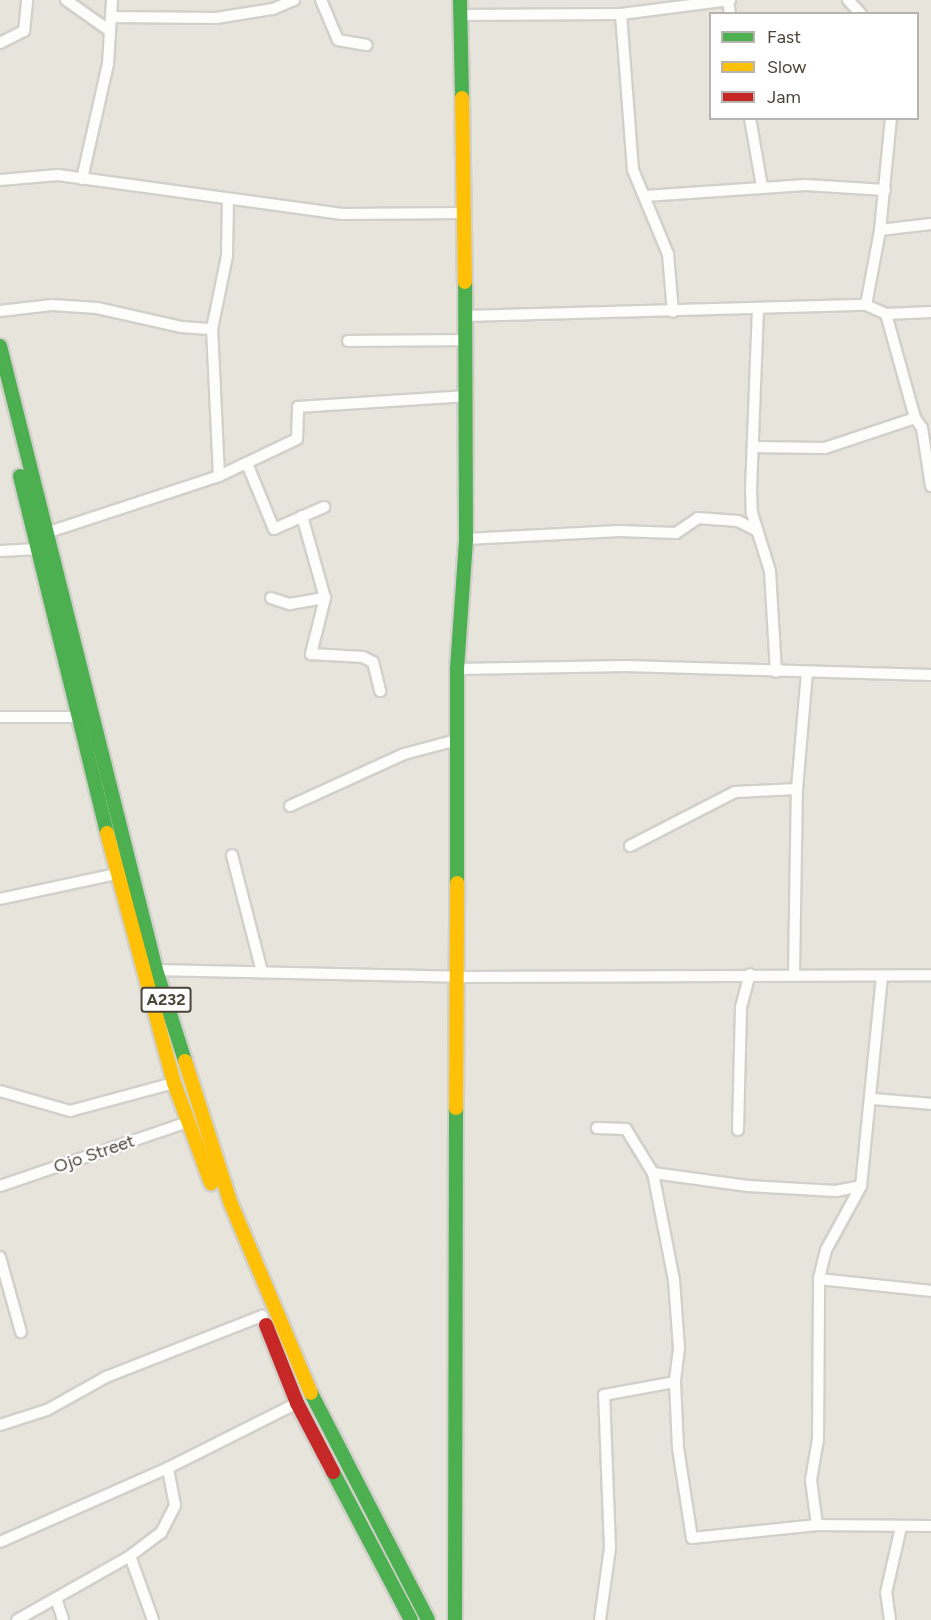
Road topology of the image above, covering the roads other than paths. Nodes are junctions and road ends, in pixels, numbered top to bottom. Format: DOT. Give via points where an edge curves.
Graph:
graph roads {
  1 [pos="27,0"];
  2 [pos="66,0"];
  3 [pos="112,0"];
  4 [pos="294,0"];
  5 [pos="321,0"];
  6 [pos="460,0"];
  7 [pos="729,0"];
  8 [pos="848,0"];
  9 [pos="859,12"];
  10 [pos="621,14"];
  11 [pos="461,15"];
  12 [pos="111,17"];
  13 [pos="110,31"];
  14 [pos="0,43"];
  15 [pos="367,45"];
  16 [pos="750,120"];
  17 [pos="891,120"];
  18 [pos="0,180"];
  19 [pos="82,180"];
  20 [pos="762,187"];
  21 [pos="885,190"];
  22 [pos="645,196"];
  23 [pos="228,201"];
  24 [pos="464,213"];
  25 [pos="931,224"];
  26 [pos="880,230"];
  27 [pos="866,305"];
  28 [pos="758,308"];
  29 [pos="0,311"];
  30 [pos="673,312"];
  31 [pos="931,312"];
  32 [pos="886,314"];
  33 [pos="466,316"];
  34 [pos="212,329"];
  35 [pos="466,340"];
  36 [pos="348,341"];
  37 [pos="0,346"];
  38 [pos="0,392"];
  39 [pos="467,396"];
  40 [pos="915,418"];
  41 [pos="753,447"];
  42 [pos="248,466"];
  43 [pos="219,476"];
  44 [pos="931,486"];
  45 [pos="324,507"];
  46 [pos="302,516"];
  47 [pos="758,531"];
  48 [pos="49,532"];
  49 [pos="466,539"];
  50 [pos="38,549"];
  51 [pos="0,550"];
  52 [pos="271,598"];
  53 [pos="325,598"];
  54 [pos="457,669"];
  55 [pos="776,672"];
  56 [pos="807,673"];
  57 [pos="931,675"];
  58 [pos="380,692"];
  59 [pos="0,717"];
  60 [pos="78,717"];
  61 [pos="457,740"];
  62 [pos="797,789"];
  63 [pos="115,798"];
  64 [pos="97,800"];
  65 [pos="290,806"];
  66 [pos="630,846"];
  67 [pos="232,855"];
  68 [pos="116,874"];
  69 [pos="0,899"];
  70 [pos="156,970"];
  71 [pos="262,972"];
  72 [pos="750,974"];
  73 [pos="794,974"];
  74 [pos="931,975"];
  75 [pos="458,976"];
  76 [pos="882,976"];
  77 [pos="174,1083"];
  78 [pos="0,1091"];
  79 [pos="872,1099"];
  80 [pos="931,1104"];
  81 [pos="188,1122"];
  82 [pos="597,1128"];
  83 [pos="738,1130"];
  84 [pos="653,1173"];
  85 [pos="0,1186"];
  86 [pos="861,1186"];
  87 [pos="836,1191"];
  88 [pos="845,1212"];
  89 [pos="0,1257"];
  90 [pos="819,1279"];
  91 [pos="931,1291"];
  92 [pos="262,1316"];
  93 [pos="21,1332"];
  94 [pos="675,1382"];
  95 [pos="297,1403"];
  96 [pos="0,1425"];
  97 [pos="168,1468"];
  98 [pos="817,1525"];
  99 [pos="931,1526"];
  100 [pos="901,1527"];
  101 [pos="0,1542"];
  102 [pos="130,1556"];
  103 [pos="56,1598"];
  104 [pos="16,1620"];
  105 [pos="63,1620"];
  106 [pos="153,1620"];
  107 [pos="411,1620"];
  108 [pos="428,1620"];
  109 [pos="455,1620"];
  110 [pos="600,1620"];
  111 [pos="890,1620"];
  1 -- 14 [label="street" via="24,30"];
  2 -- 13 [label="street"];
  3 -- 12 [label="street"];
  4 -- 12 [label="street" via="273,9 216,18"];
  5 -- 15 [label="street" via="338,40"];
  6 -- 11 [label="main road"];
  7 -- 10 [label="street"];
  8 -- 9 [label="street"];
  10 -- 11 [label="street"];
  10 -- 22 [label="street" via="633,170"];
  11 -- 24 [label="main road"];
  12 -- 13 [label="street"];
  13 -- 19 [label="street"];
  16 -- 20 [label="street"];
  17 -- 21 [label="street"];
  18 -- 19 [label="street" via="58,175"];
  19 -- 23 [label="street"];
  20 -- 21 [label="street"];
  20 -- 22 [label="street"];
  21 -- 26 [label="street"];
  22 -- 30 [label="street" via="668,254"];
  23 -- 24 [label="street" via="342,214"];
  23 -- 34 [label="street" via="227,256"];
  24 -- 33 [label="main road"];
  25 -- 26 [label="street"];
  26 -- 27 [label="street"];
  27 -- 28 [label="street"];
  27 -- 32 [label="street"];
  28 -- 30 [label="street"];
  28 -- 41 [label="street"];
  29 -- 34 [label="street" via="52,305 97,308 181,327"];
  30 -- 33 [label="street"];
  31 -- 32 [label="street"];
  32 -- 40 [label="street"];
  33 -- 35 [label="main road"];
  34 -- 43 [label="street"];
  35 -- 36 [label="street"];
  35 -- 39 [label="main road"];
  37 -- 48 [label="main road, A232"];
  38 -- 50 [label="main road, A232"];
  39 -- 42 [label="street" via="298,407 297,439"];
  39 -- 49 [label="main road"];
  40 -- 41 [label="street" via="825,448"];
  40 -- 44 [label="street" via="922,428"];
  41 -- 47 [label="street" via="752,513"];
  42 -- 43 [label="street"];
  42 -- 46 [label="street" via="274,530"];
  43 -- 48 [label="street"];
  45 -- 46 [label="street"];
  46 -- 53 [label="street"];
  47 -- 49 [label="street" via="738,521 698,518 676,534 619,531"];
  47 -- 55 [label="street" via="770,571"];
  48 -- 63 [label="main road, A232"];
  49 -- 54 [label="main road"];
  50 -- 51 [label="street"];
  50 -- 60 [label="main road, A232"];
  52 -- 53 [label="street" via="290,604"];
  53 -- 58 [label="street" via="311,654 363,657 373,662"];
  54 -- 55 [label="street" via="626,666"];
  54 -- 61 [label="main road"];
  55 -- 56 [label="street"];
  56 -- 57 [label="street"];
  56 -- 62 [label="street"];
  59 -- 60 [label="street"];
  60 -- 64 [label="main road, A232"];
  61 -- 65 [label="street" via="404,754"];
  61 -- 75 [label="main road"];
  62 -- 66 [label="street" via="735,792"];
  62 -- 73 [label="street"];
  63 -- 64 [label="main road"];
  63 -- 70 [label="main road, A232"];
  64 -- 68 [label="main road, A232"];
  67 -- 71 [label="street"];
  68 -- 69 [label="street"];
  68 -- 77 [label="main road, A232"];
  70 -- 71 [label="street"];
  70 -- 108 [label="main road, A232" via="231,1204 268,1300 333,1441"];
  71 -- 75 [label="street"];
  72 -- 73 [label="street"];
  72 -- 75 [label="street"];
  72 -- 83 [label="street" via="741,1007"];
  73 -- 76 [label="street"];
  74 -- 76 [label="street"];
  75 -- 109 [label="main road"];
  76 -- 79 [label="street"];
  77 -- 78 [label="street" via="69,1111"];
  77 -- 81 [label="main road, A232"];
  79 -- 80 [label="street"];
  79 -- 86 [label="street"];
  81 -- 85 [label="street, Ojo Street"];
  81 -- 92 [label="main road, A232"];
  82 -- 84 [label="street" via="626,1129"];
  84 -- 87 [label="street" via="748,1186"];
  84 -- 94 [label="street" via="674,1280 679,1348"];
  86 -- 87 [label="street"];
  86 -- 88 [label="street"];
  87 -- 88 [label="street"];
  88 -- 90 [label="street" via="826,1250"];
  89 -- 93 [label="street"];
  90 -- 91 [label="street"];
  90 -- 98 [label="street" via="818,1439 811,1480"];
  92 -- 95 [label="main road, A232"];
  92 -- 96 [label="street" via="106,1377 47,1410"];
  94 -- 98 [label="street" via="684,1509 692,1538"];
  94 -- 110 [label="street" via="604,1395 610,1548"];
  95 -- 97 [label="street"];
  95 -- 107 [label="main road, A232"];
  97 -- 101 [label="street"];
  97 -- 102 [label="street" via="175,1505 161,1533"];
  98 -- 100 [label="street"];
  99 -- 100 [label="street"];
  100 -- 111 [label="street" via="886,1593"];
  102 -- 103 [label="street"];
  102 -- 106 [label="street"];
  103 -- 104 [label="street"];
  103 -- 105 [label="street"];
}
